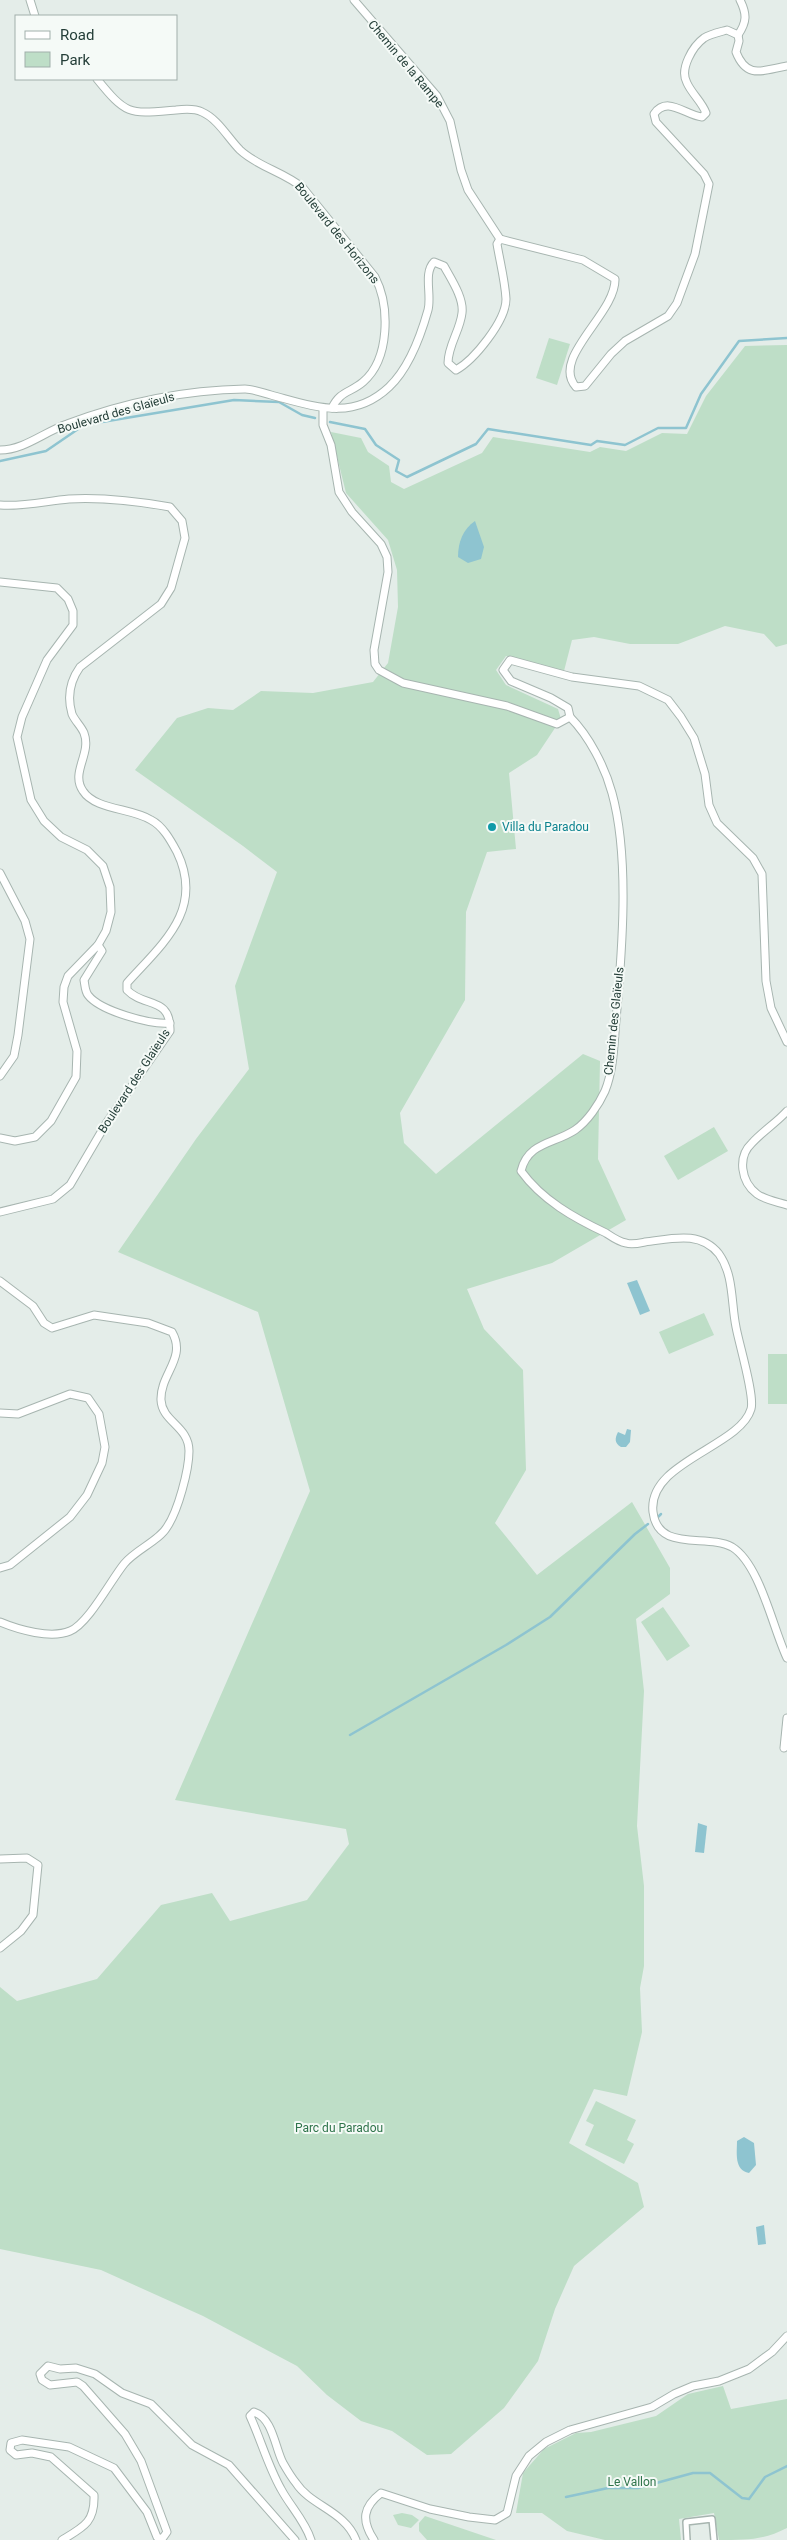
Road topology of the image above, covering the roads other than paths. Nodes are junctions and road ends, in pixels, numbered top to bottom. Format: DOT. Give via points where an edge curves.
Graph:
graph roads {
  1 [pos="30,0"];
  2 [pos="354,0"];
  3 [pos="740,0"];
  4 [pos="35,15"];
  5 [pos="738,35"];
  6 [pos="787,66"];
  7 [pos="98,80"];
  8 [pos="500,239"];
  9 [pos="323,408"];
  10 [pos="332,408"];
  11 [pos="0,450"];
  12 [pos="0,505"];
  13 [pos="0,582"];
  14 [pos="570,717"];
  15 [pos="0,873"];
  16 [pos="98,945"];
  17 [pos="170,1023"];
  18 [pos="787,1042"];
  19 [pos="0,1076"];
  20 [pos="787,1111"];
  21 [pos="0,1138"];
  22 [pos="787,1205"];
  23 [pos="0,1212"];
  24 [pos="0,1281"];
  25 [pos="0,1413"];
  26 [pos="0,1568"];
  27 [pos="0,1622"];
  28 [pos="787,1658"];
  29 [pos="787,1718"];
  30 [pos="784,1748"];
  31 [pos="0,1859"];
  32 [pos="0,1948"];
  33 [pos="787,2336"];
  34 [pos="62,2540"];
  35 [pos="295,2540"];
  36 [pos="310,2540"];
  37 [pos="356,2540"];
  38 [pos="374,2540"];
  39 [pos="687,2540"];
  40 [pos="714,2540"];
  1 -- 4 [label="street"];
  2 -- 8 [label="street, Chemin de la Rampe" via="446,110 468,190"];
  3 -- 5 [label="street" via="747,13 744,27"];
  5 -- 6 [label="street" via="736,52 740,64 747,70 757,72"];
  5 -- 8 [label="street" via="727,30 705,37 686,63 686,81 704,108 706,113 702,117 669,104 658,107 654,114 656,122 704,174 709,184 695,254 685,284 668,316 625,341 585,386 576,386 569,379 568,368 610,301 615,279 583,260"];
  7 -- 10 [label="street, Boulevard des Horizons" via="127,110 138,113 202,111 241,151 303,188 375,277 383,292 386,315 381,352 363,382 337,397"];
  8 -- 10 [label="street, Boulevard des Glaïeuls" via="497,244 506,300 502,316 466,364 456,370 448,363 462,313 460,298 444,266 434,262 428,274 428,309 401,371 389,387 372,400 345,409"];
  9 -- 10 [label="street, Boulevard des Glaïeuls"];
  9 -- 11 [label="street, Boulevard des Glaïeuls" via="247,389 177,394 66,424 12,450"];
  9 -- 14 [label="street" via="323,425 331,445 339,492 381,544 386,557 388,572 374,650 379,670 403,683 507,706 557,724"];
  12 -- 17 [label="street, Boulevard des Glaïeuls" via="19,506 68,499 125,499 170,507 182,521 185,538 172,588 161,604 80,667 72,677 69,692 72,714 84,733 87,746 78,773 82,791 95,803 125,809 152,820 170,839 182,863 183,913 173,931 127,983 127,990 133,996 155,1002 165,1010"];
  13 -- 16 [label="street" via="57,588 73,610 73,625 47,660 22,717 17,737 31,800 44,821 61,837 87,850 103,866 110,887 111,912"];
  14 -- 18 [label="street" via="568,708 511,681 503,670 510,660 572,677 639,686 668,700 681,718 694,738 705,774 709,805 718,823 753,858 762,874 766,981 771,1008"];
  14 -- 28 [label="street, Chemin des Glaïeuls" via="607,778 617,817 622,955 612,1064 605,1090 591,1114 576,1130 533,1150 524,1159 522,1171 546,1198 581,1222 628,1244 692,1237 707,1242 720,1255 732,1285 741,1357 752,1395 751,1409 743,1422 673,1472 652,1502 653,1514 663,1533 680,1540 732,1547 744,1559 755,1576"];
  15 -- 19 [label="street" via="22,914 30,939 14,1056"];
  16 -- 17 [label="street" via="102,951 84,980 87,994 103,1008 148,1023"];
  16 -- 21 [label="street" via="68,976 64,987 63,1002 77,1051 76,1077 51,1120 35,1138 15,1141"];
  17 -- 23 [label="street, Boulevard des Glaïeuls" via="170,1031 107,1122 70,1185 53,1199"];
  20 -- 22 [label="street" via="751,1143 742,1158 745,1181 758,1195"];
  24 -- 27 [label="street" via="33,1306 44,1323 52,1328 94,1315 148,1323 172,1332 178,1342 161,1400 166,1414 186,1434 189,1451 167,1528 128,1558 90,1613 72,1630 56,1635"];
  25 -- 26 [label="street" via="18,1414 70,1394 88,1398 99,1414 105,1447 102,1463 87,1495 70,1517 10,1564"];
  29 -- 30 [label="street"];
  31 -- 32 [label="street" via="27,1858 38,1865 39,1872 33,1915 21,1931"];
  33 -- 38 [label="street" via="772,2352 749,2368 720,2380 693,2386 652,2407 570,2430 546,2442 529,2456 516,2476 508,2513 495,2520 430,2510 381,2493 370,2502 365,2518"];
  34 -- 35 [label="street" via="84,2527 94,2510 94,2495 51,2457 32,2453 16,2456 10,2450 11,2443 22,2440 69,2447 114,2468 147,2512 157,2537 162,2539 167,2532 141,2461 125,2434 77,2382 50,2385 42,2380 40,2374 48,2366 76,2368 95,2374 122,2394 151,2404 192,2445 230,2465"];
  36 -- 37 [label="street" via="308,2531 267,2462 250,2416 254,2412 260,2414 272,2431 283,2463 297,2486 345,2522"];
  39 -- 40 [label="street" via="686,2522 712,2519"];
}
